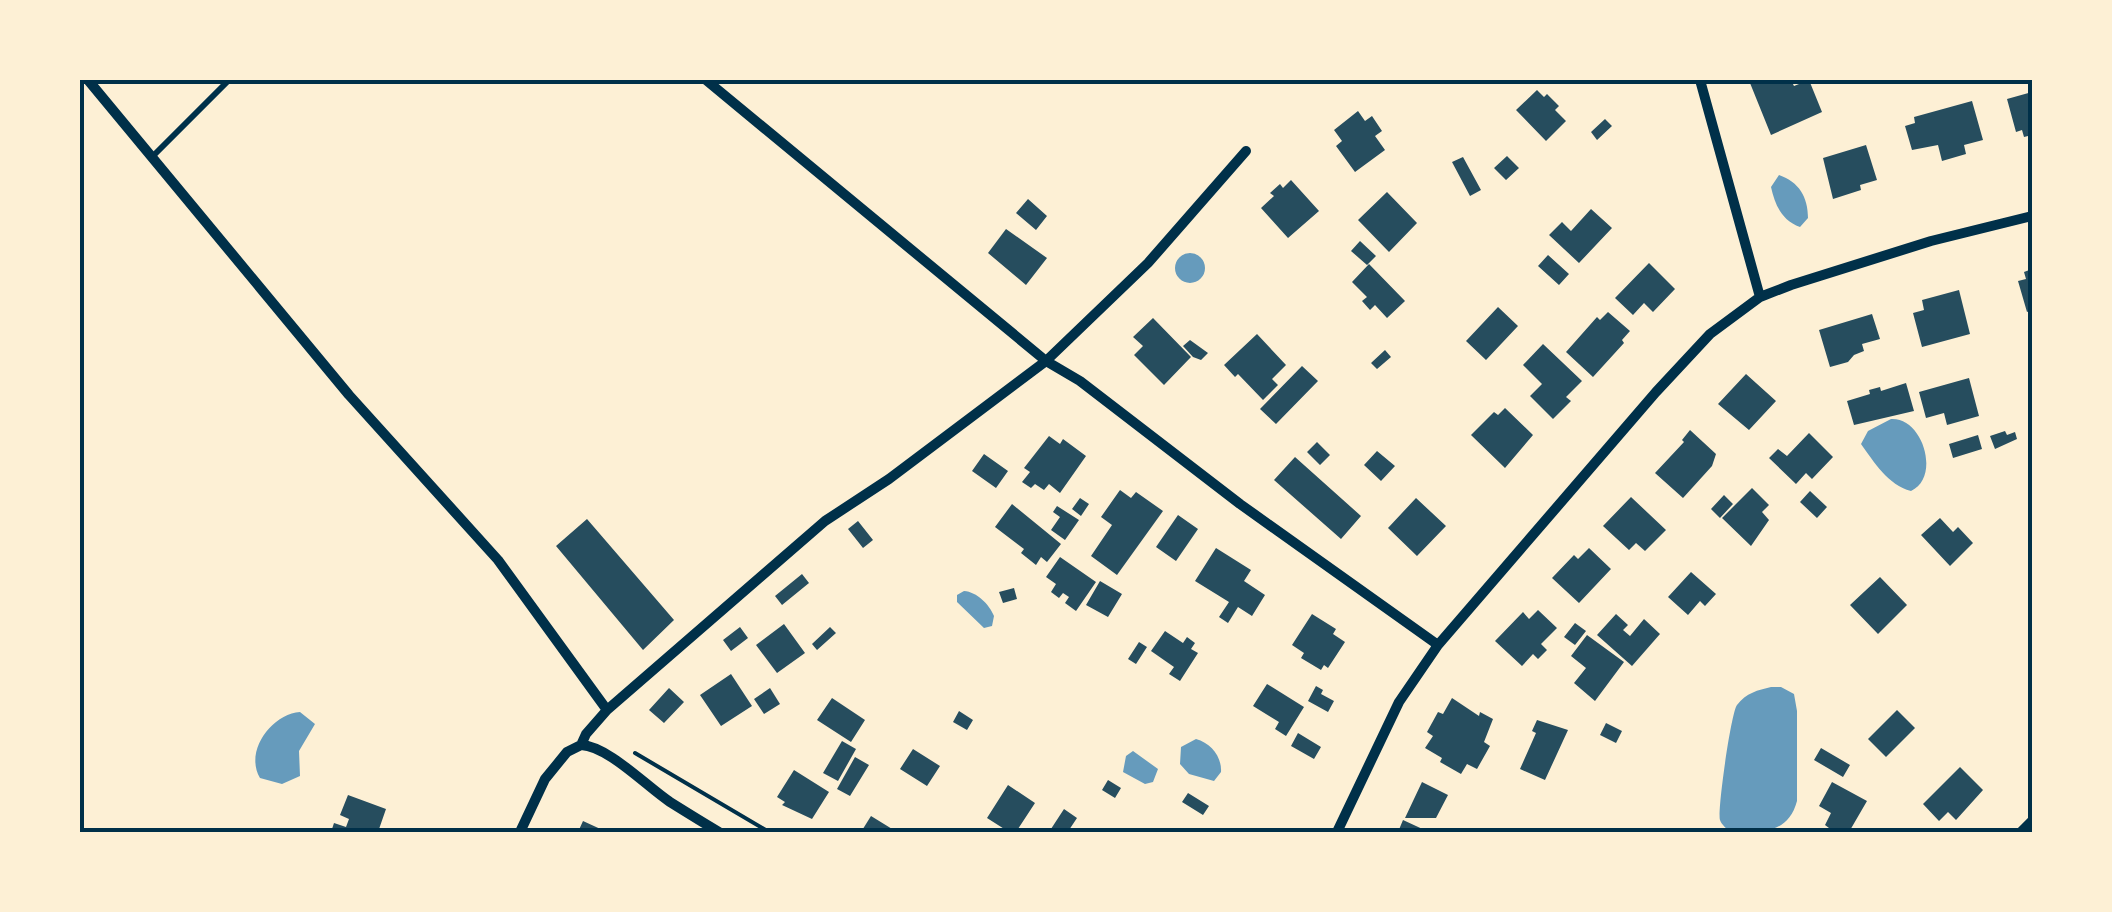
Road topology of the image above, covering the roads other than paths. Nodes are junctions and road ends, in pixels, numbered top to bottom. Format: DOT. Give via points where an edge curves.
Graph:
graph roads {
  1 [pos="88,80"];
  2 [pos="229,80"];
  3 [pos="706,80"];
  4 [pos="1700,80"];
  5 [pos="1246,151"];
  6 [pos="153,156"];
  7 [pos="2032,216"];
  8 [pos="1760,297"];
  9 [pos="1046,360"];
  10 [pos="1438,645"];
  11 [pos="607,710"];
  12 [pos="581,745"];
  13 [pos="2032,820"];
  14 [pos="520,832"];
  15 [pos="718,832"];
  16 [pos="1338,832"];
  17 [pos="2021,832"];
  1 -- 6 [label="street"];
  2 -- 6 [label="lane"];
  3 -- 9 [label="street"];
  4 -- 8 [label="street"];
  5 -- 9 [label="street" via="1148,264"];
  6 -- 11 [label="street" via="349,395 498,560"];
  7 -- 8 [label="street"];
  8 -- 10 [label="street" via="1693,351"];
  9 -- 10 [label="street"];
  9 -- 11 [label="street" via="825,521"];
  10 -- 16 [label="street" via="1399,702"];
  11 -- 12 [label="street"];
  12 -- 14 [label="street" via="545,779"];
  12 -- 15 [label="street" via="592,746"];
  13 -- 17 [label="street"];
}
